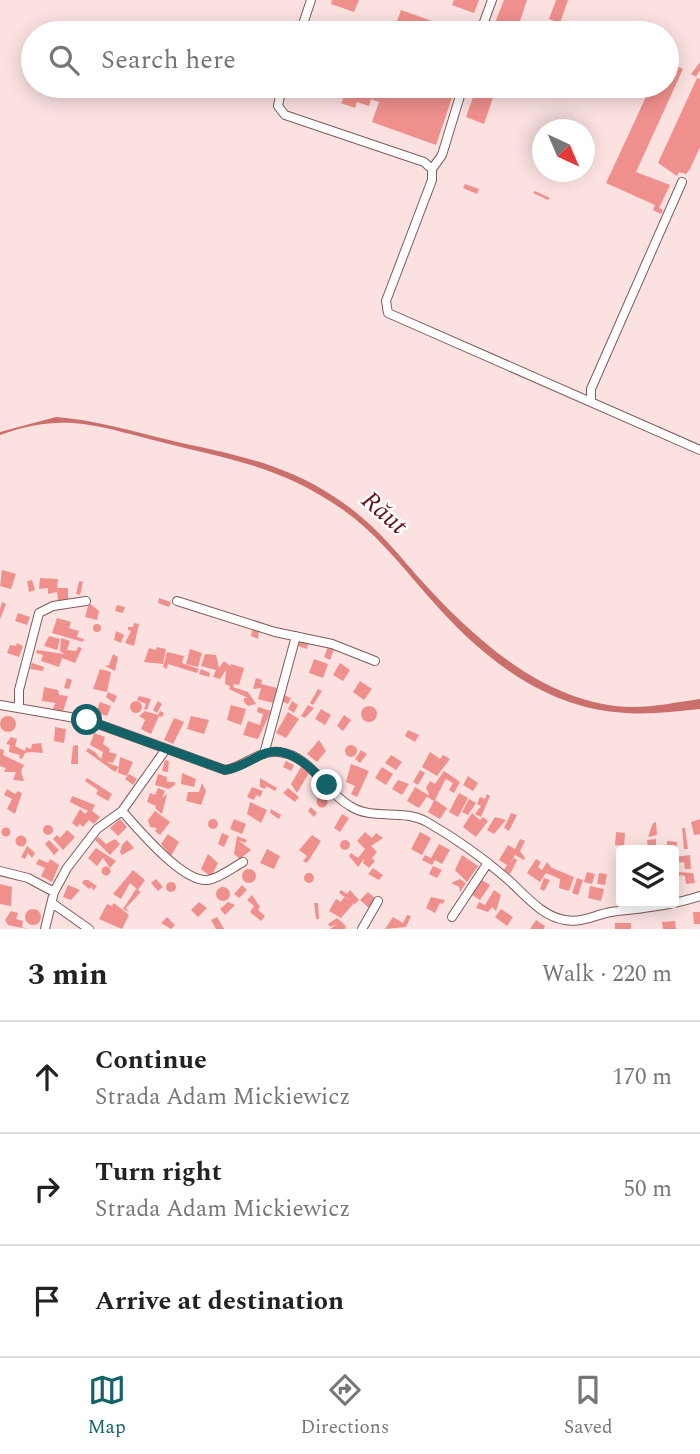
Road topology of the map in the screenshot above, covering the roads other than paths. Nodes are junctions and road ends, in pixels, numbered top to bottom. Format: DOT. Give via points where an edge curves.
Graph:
graph roads {
  1 [pos="311,0"];
  2 [pos="492,0"];
  3 [pos="304,21"];
  4 [pos="484,21"];
  5 [pos="280,98"];
  6 [pos="459,98"];
  7 [pos="432,169"];
  8 [pos="682,183"];
  9 [pos="591,402"];
  10 [pos="700,450"];
  11 [pos="86,601"];
  12 [pos="177,601"];
  13 [pos="296,636"];
  14 [pos="375,661"];
  15 [pos="0,705"];
  16 [pos="19,707"];
  17 [pos="166,749"];
  18 [pos="264,754"];
  19 [pos="122,811"];
  20 [pos="243,862"];
  21 [pos="486,864"];
  22 [pos="1,873"];
  23 [pos="54,892"];
  24 [pos="700,896"];
  25 [pos="377,901"];
  26 [pos="52,902"];
  27 [pos="452,918"];
  28 [pos="559,919"];
  29 [pos="45,929"];
  30 [pos="89,929"];
  31 [pos="362,929"];
  32 [pos="552,929"];
  1 -- 3 [label="street"];
  2 -- 4 [label="street"];
  5 -- 7 [label="street" via="278,106 285,115 424,162"];
  6 -- 7 [label="street" via="442,155"];
  7 -- 9 [label="street" via="432,180 386,301 388,313"];
  8 -- 9 [label="street" via="591,389"];
  9 -- 10 [label="street"];
  11 -- 16 [label="street" via="48,607 39,613 19,690"];
  12 -- 13 [label="street"];
  13 -- 14 [label="street"];
  13 -- 18 [label="street"];
  15 -- 16 [label="street"];
  16 -- 17 [label="street" via="87,720"];
  17 -- 18 [label="street" via="225,770"];
  17 -- 19 [label="street"];
  18 -- 21 [label="street" via="277,751 293,756 361,812 419,818"];
  19 -- 20 [label="street" via="193,877 211,880"];
  19 -- 23 [label="street" via="88,839"];
  21 -- 27 [label="street"];
  21 -- 28 [label="street"];
  22 -- 23 [label="street" via="20,876"];
  23 -- 26 [label="street"];
  24 -- 28 [label="street" via="670,906 609,912 583,921"];
  25 -- 31 [label="street"];
  26 -- 29 [label="street"];
  26 -- 30 [label="street"];
  28 -- 32 [label="street"];
}
